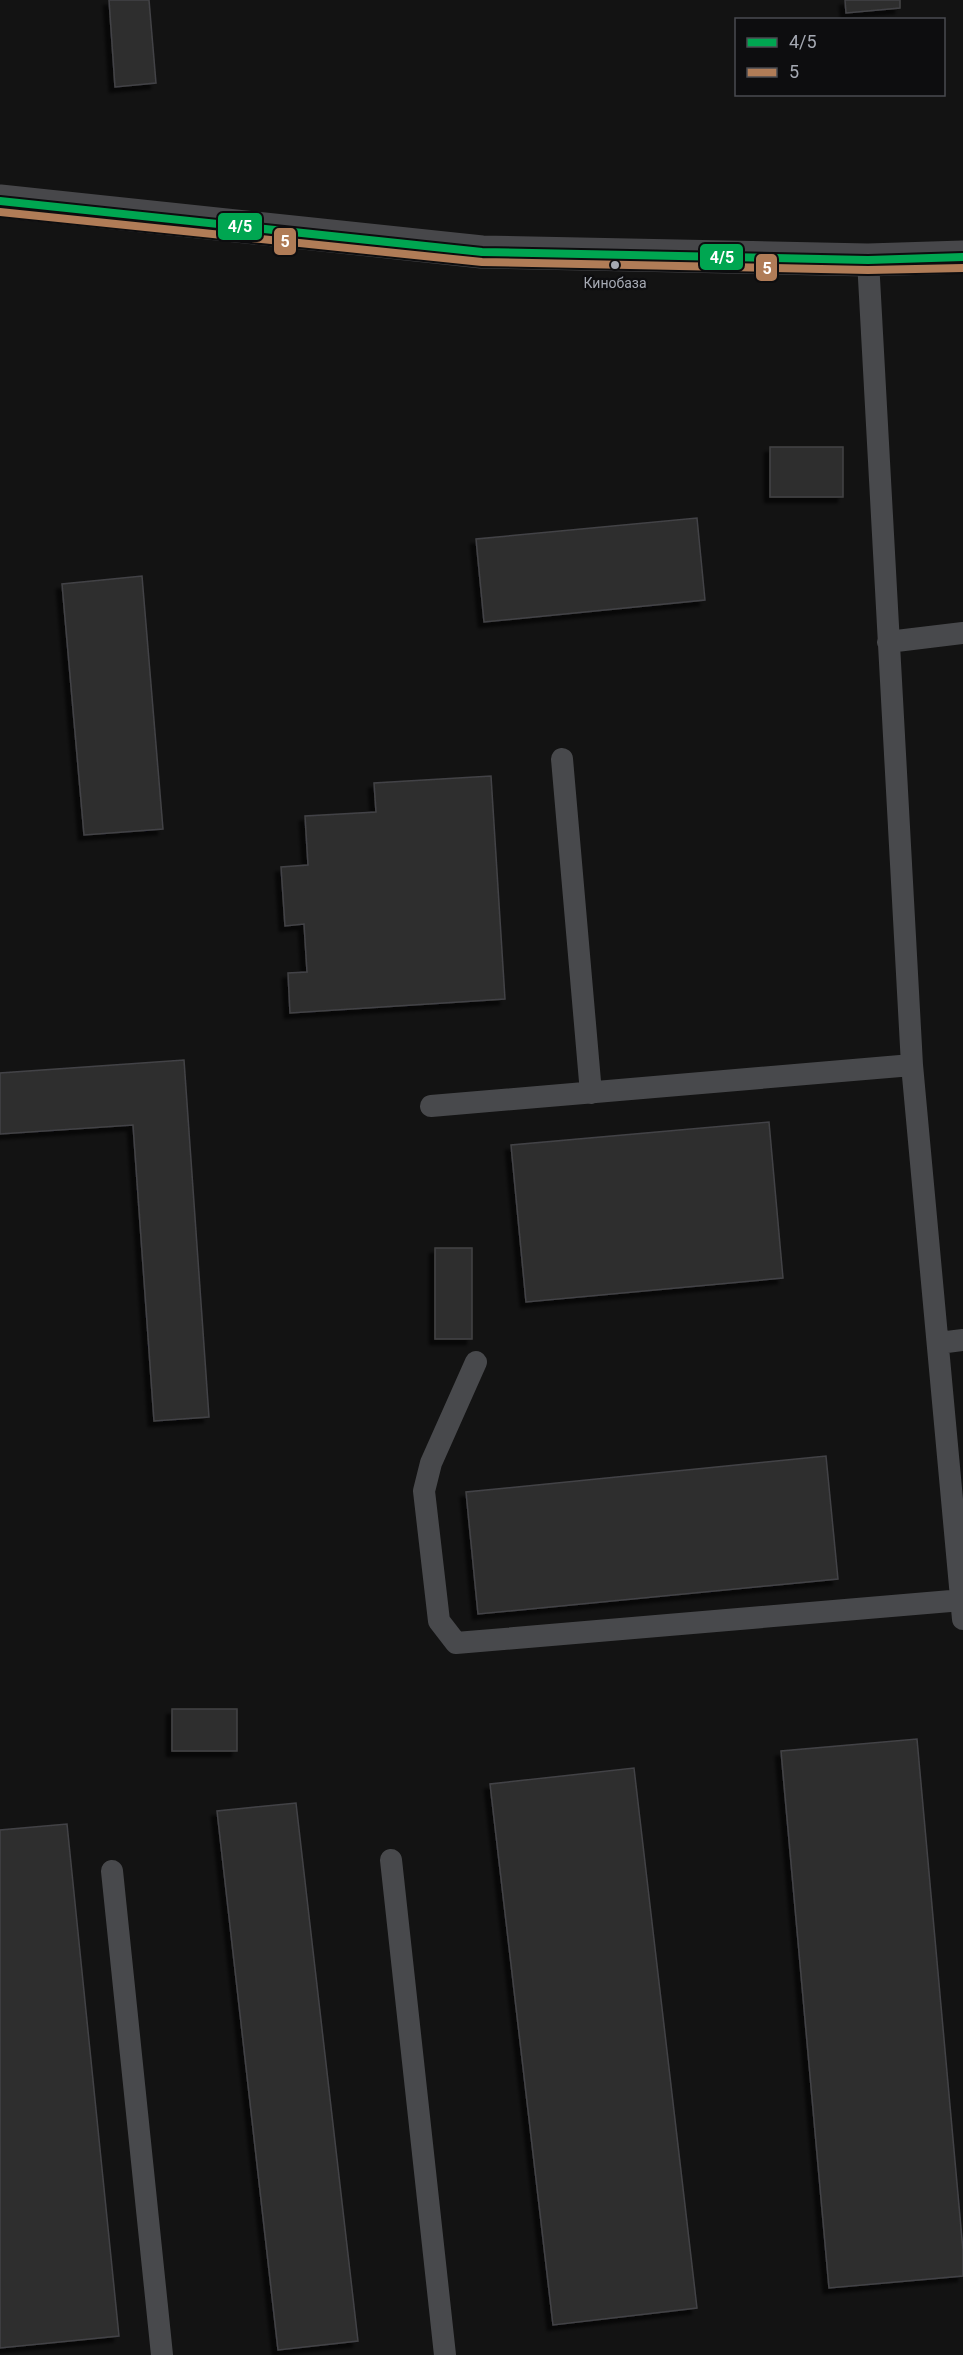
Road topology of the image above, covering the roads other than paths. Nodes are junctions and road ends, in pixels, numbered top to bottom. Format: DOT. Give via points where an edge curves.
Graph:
graph roads {
  1 [pos="0,201"];
  2 [pos="963,257"];
  3 [pos="868,260"];
  4 [pos="963,633"];
  5 [pos="888,642"];
  6 [pos="561,759"];
  7 [pos="912,1065"];
  8 [pos="591,1093"];
  9 [pos="431,1106"];
  10 [pos="963,1341"];
  11 [pos="939,1343"];
  12 [pos="476,1362"];
  13 [pos="962,1607"];
  14 [pos="391,1860"];
  15 [pos="112,1870"];
  16 [pos="162,2355"];
  17 [pos="445,2355"];
  1 -- 3 [label="main road" via="482,252"];
  2 -- 3 [label="main road"];
  3 -- 5 [label="lane"];
  4 -- 5 [label="lane"];
  5 -- 7 [label="lane"];
  6 -- 8 [label="lane"];
  7 -- 8 [label="lane"];
  7 -- 11 [label="lane"];
  8 -- 9 [label="lane"];
  10 -- 11 [label="lane"];
  11 -- 13 [label="lane"];
  12 -- 13 [label="lane" via="431,1463 424,1491 439,1622 456,1643"];
  14 -- 17 [label="lane"];
  15 -- 16 [label="lane"];
}
